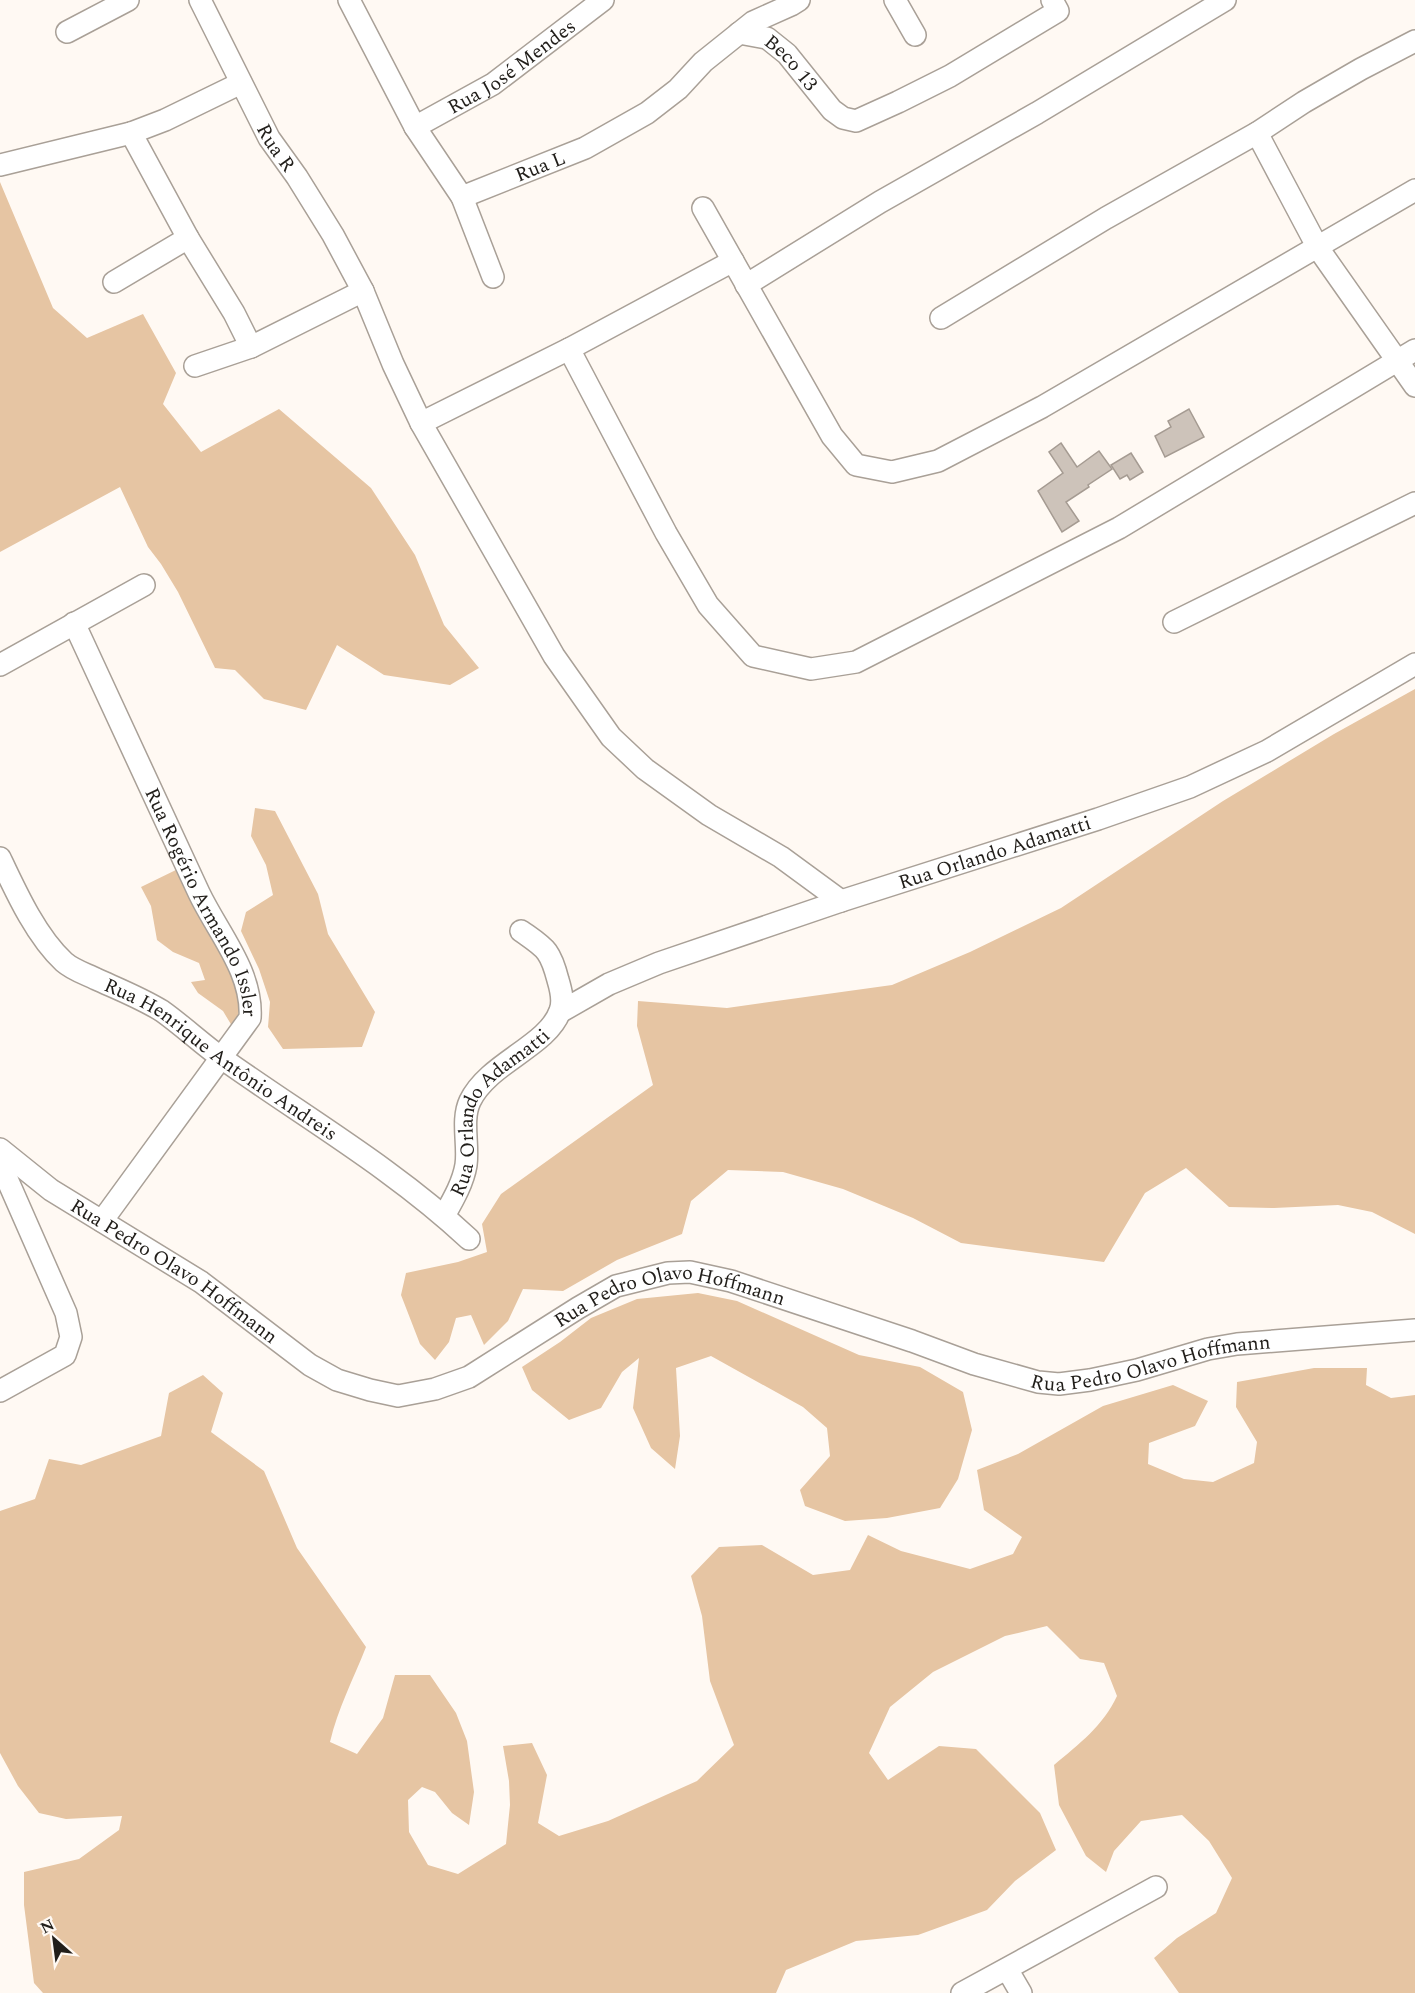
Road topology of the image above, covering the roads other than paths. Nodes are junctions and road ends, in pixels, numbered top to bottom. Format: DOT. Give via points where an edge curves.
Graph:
graph roads {
  1 [pos="128,0"];
  2 [pos="200,0"];
  3 [pos="349,0"];
  4 [pos="603,0"];
  5 [pos="800,0"];
  6 [pos="895,0"];
  7 [pos="1225,0"];
  8 [pos="1055,6"];
  9 [pos="66,32"];
  10 [pos="739,33"];
  11 [pos="915,35"];
  12 [pos="1415,41"];
  13 [pos="241,83"];
  14 [pos="415,128"];
  15 [pos="131,133"];
  16 [pos="1257,133"];
  17 [pos="0,165"];
  18 [pos="1415,190"];
  19 [pos="462,197"];
  20 [pos="703,208"];
  21 [pos="188,238"];
  22 [pos="1318,248"];
  23 [pos="733,261"];
  24 [pos="493,277"];
  25 [pos="114,282"];
  26 [pos="746,285"];
  27 [pos="363,291"];
  28 [pos="940,318"];
  29 [pos="251,347"];
  30 [pos="569,349"];
  31 [pos="1406,355"];
  32 [pos="195,366"];
  33 [pos="1415,386"];
  34 [pos="421,423"];
  35 [pos="1415,503"];
  36 [pos="144,585"];
  37 [pos="1174,622"];
  38 [pos="74,623"];
  39 [pos="1415,664"];
  40 [pos="0,665"];
  41 [pos="0,858"];
  42 [pos="841,901"];
  43 [pos="521,931"];
  44 [pos="560,1012"];
  45 [pos="221,1058"];
  46 [pos="0,1149"];
  47 [pos="0,1162"];
  48 [pos="444,1215"];
  49 [pos="102,1221"];
  50 [pos="469,1239"];
  51 [pos="1415,1330"];
  52 [pos="0,1391"];
  53 [pos="1156,1887"];
  54 [pos="1007,1969"];
  55 [pos="963,1993"];
  56 [pos="1021,1993"];
  1 -- 9 [label="street"];
  2 -- 13 [label="street, Rua R"];
  3 -- 14 [label="street"];
  4 -- 14 [label="street, Rua José Mendes" via="492,84"];
  5 -- 10 [label="street, Rua L" via="753,22"];
  6 -- 11 [label="street"];
  7 -- 26 [label="street"];
  8 -- 10 [label="street, Beco 13" via="950,76 856,121 832,110 787,54 767,38"];
  10 -- 19 [label="street, Rua L" via="647,112 585,148"];
  12 -- 16 [label="street" via="1304,102"];
  13 -- 15 [label="street"];
  13 -- 27 [label="street, Rua R" via="269,138 333,235"];
  14 -- 19 [label="street"];
  15 -- 17 [label="street"];
  15 -- 21 [label="street"];
  16 -- 22 [label="street"];
  16 -- 28 [label="street"];
  18 -- 22 [label="street"];
  19 -- 24 [label="street"];
  20 -- 23 [label="street"];
  21 -- 25 [label="street"];
  21 -- 29 [label="street"];
  22 -- 26 [label="street" via="1042,407 938,461 892,472 856,465 832,436"];
  22 -- 31 [label="street" via="1359,308"];
  23 -- 26 [label="street"];
  23 -- 30 [label="street"];
  27 -- 29 [label="street"];
  27 -- 34 [label="street, Rua R"];
  29 -- 32 [label="street"];
  30 -- 31 [label="street" via="708,605 753,656 811,669 856,662 1119,528"];
  30 -- 34 [label="street"];
  31 -- 33 [label="street"];
  34 -- 42 [label="street, Rua R" via="554,656 611,737 645,769 709,815 781,857"];
  35 -- 37 [label="street"];
  36 -- 38 [label="street"];
  38 -- 40 [label="street"];
  38 -- 45 [label="street, Rua Rogério Armando Issler" via="248,990 250,1018"];
  39 -- 42 [label="street, Rua Orlando Adamatti" via="1268,751 1190,787"];
  41 -- 45 [label="street, Rua Henrique Antônio Andreis" via="46,942 66,963 161,1011"];
  42 -- 44 [label="street, Rua Orlando Adamatti" via="659,963 609,984"];
  43 -- 44 [label="street, Rua Orlando Adamatti" via="551,957 561,992"];
  44 -- 48 [label="street, Rua Orlando Adamatti" via="555,1023 474,1094 466,1126 466,1166 458,1192"];
  45 -- 48 [label="street, Rua Henrique Antônio Andreis" via="369,1157"];
  45 -- 49 [label="street, Rua Rogério Armando Issler"];
  46 -- 49 [label="street, Rua Pedro Olavo Hoffmann" via="51,1190"];
  47 -- 52 [label="street" via="66,1313 71,1337 65,1355"];
  48 -- 50 [label="street, Rua Henrique Antônio Andreis"];
  49 -- 51 [label="street, Rua Pedro Olavo Hoffmann" via="201,1282 310,1365 337,1380 398,1396 469,1377 616,1286 668,1272 690,1272 731,1281 974,1364 1059,1384 1137,1370 1237,1344"];
  53 -- 54 [label="street"];
  54 -- 55 [label="street"];
  54 -- 56 [label="street"];
}
